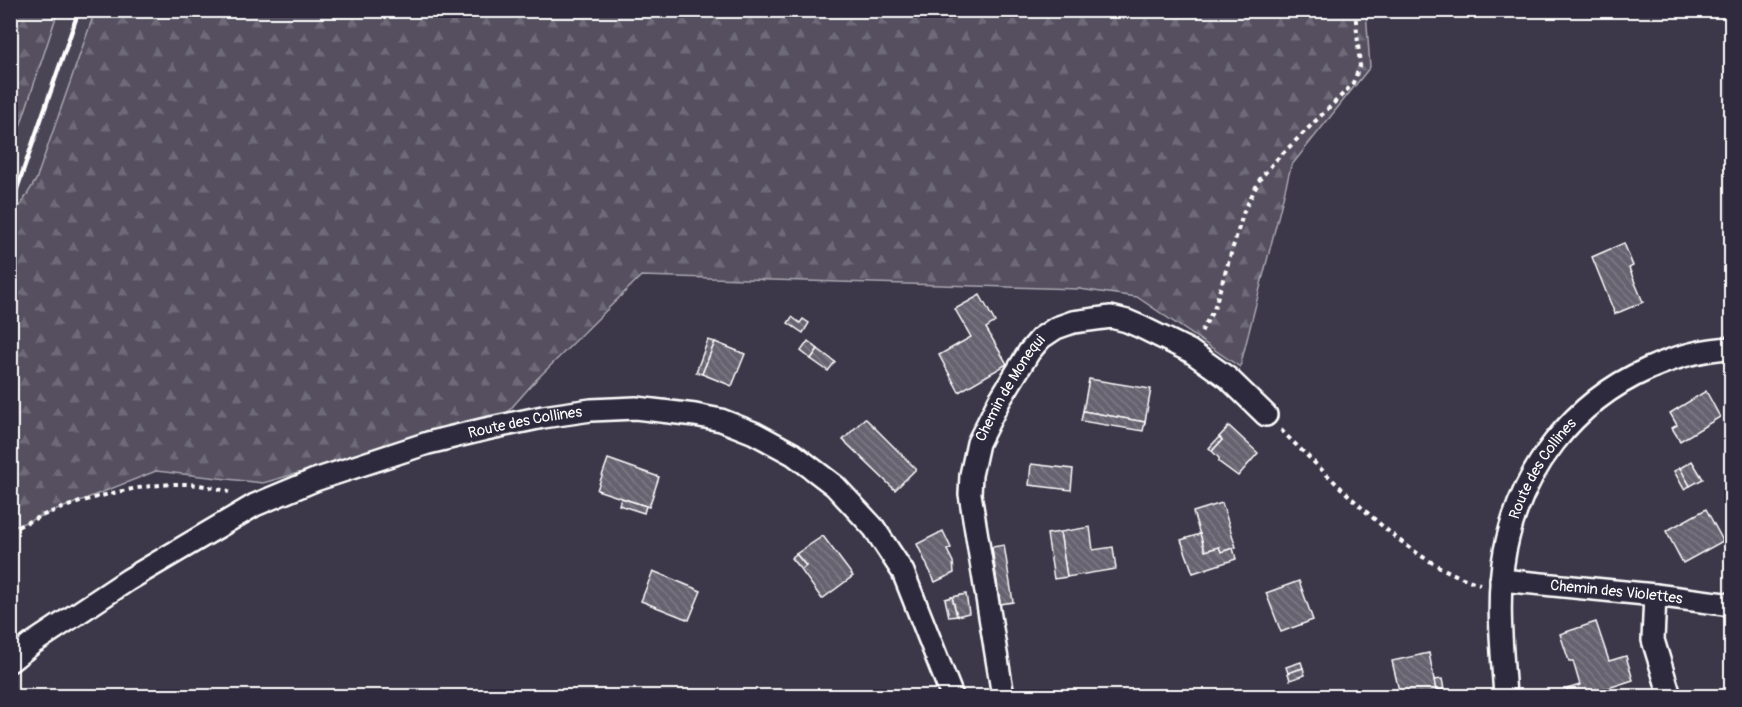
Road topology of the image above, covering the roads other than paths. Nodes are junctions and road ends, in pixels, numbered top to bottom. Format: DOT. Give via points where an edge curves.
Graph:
graph roads {
  1 [pos="1731,348"];
  2 [pos="1266,415"];
  3 [pos="1501,585"];
  4 [pos="1655,595"];
  5 [pos="1731,605"];
  6 [pos="10,661"];
  7 [pos="952,696"];
  8 [pos="1004,696"];
  9 [pos="1505,696"];
  10 [pos="1670,696"];
  1 -- 3 [label="street, Route des Collines" via="1687,354 1632,376 1608,390 1570,422 1551,445 1521,499 1510,525"];
  2 -- 8 [label="street, Chemin de Monequi" via="1228,378 1190,351 1127,321 1111,317 1073,322 1041,338 999,401 978,443 971,475 970,494"];
  3 -- 4 [label="street, Chemin des Violettes"];
  3 -- 9 [label="street, Route des Collines"];
  4 -- 5 [label="street, Chemin des Violettes"];
  4 -- 10 [label="street" via="1653,640"];
  6 -- 7 [label="street, Route des Collines" via="128,580 255,505 315,480 428,443 543,417 636,408 721,420 793,454 835,486 874,528 903,572"];
}
